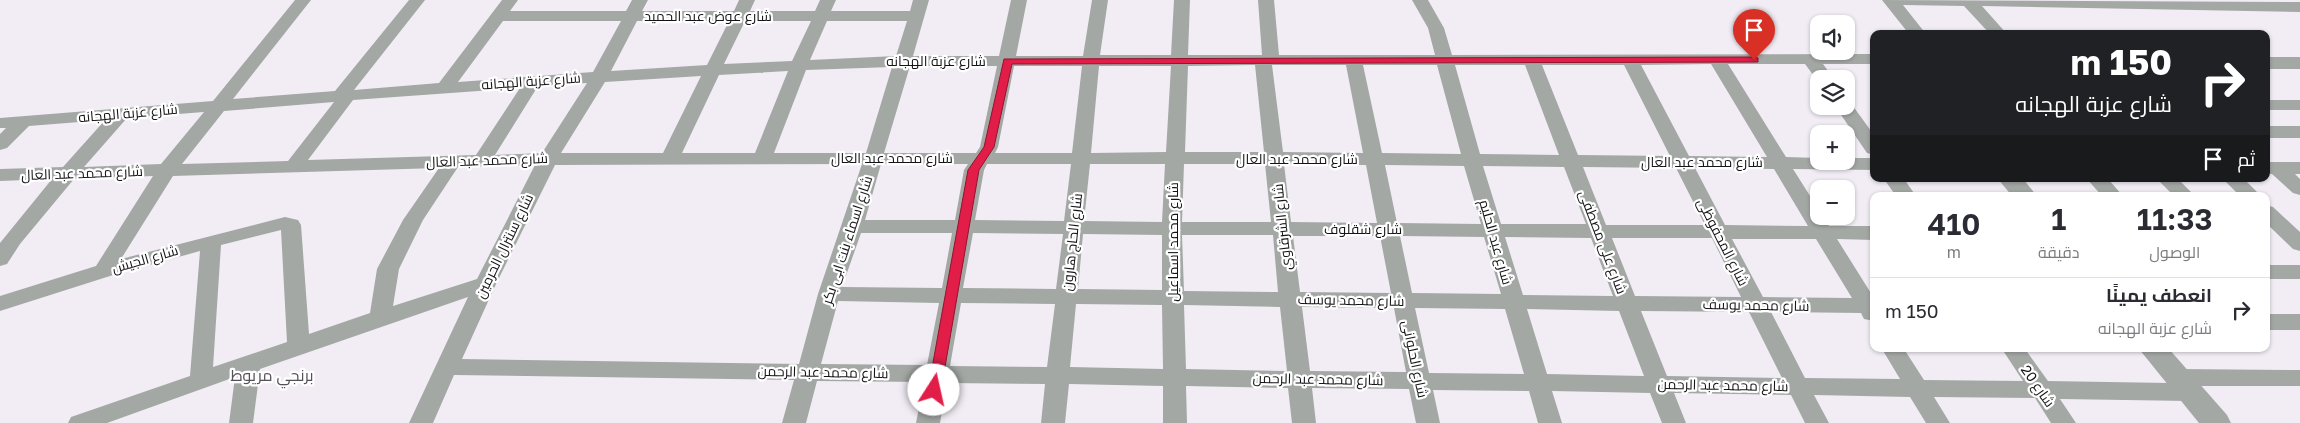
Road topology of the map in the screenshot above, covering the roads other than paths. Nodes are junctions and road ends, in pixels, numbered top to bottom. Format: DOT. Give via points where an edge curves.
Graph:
graph roads {
  1 [pos="303,0"];
  2 [pos="417,0"];
  3 [pos="510,0"];
  4 [pos="640,0"];
  5 [pos="747,0"];
  6 [pos="828,0"];
  7 [pos="1019,0"];
  8 [pos="1100,0"];
  9 [pos="1182,0"];
  10 [pos="1266,0"];
  11 [pos="1420,0"];
  12 [pos="1891,0"];
  13 [pos="1968,1"];
  14 [pos="2015,1"];
  15 [pos="2066,1"];
  16 [pos="2183,2"];
  17 [pos="2224,3"];
  18 [pos="2279,3"];
  19 [pos="2300,7"];
  20 [pos="919,8"];
  21 [pos="498,16"];
  22 [pos="632,16"];
  23 [pos="739,16"];
  24 [pos="821,16"];
  25 [pos="1915,30"];
  26 [pos="1995,30"];
  27 [pos="1267,60"];
  28 [pos="1630,60"];
  29 [pos="1717,60"];
  30 [pos="1810,60"];
  31 [pos="1811,60"];
  32 [pos="1855,60"];
  33 [pos="1870,60"];
  34 [pos="903,61"];
  35 [pos="1007,61"];
  36 [pos="1091,61"];
  37 [pos="1179,61"];
  38 [pos="1354,61"];
  39 [pos="1445,61"];
  40 [pos="1532,61"];
  41 [pos="2270,63"];
  42 [pos="2300,63"];
  43 [pos="799,65"];
  44 [pos="712,70"];
  45 [pos="1818,70"];
  46 [pos="600,76"];
  47 [pos="533,81"];
  48 [pos="445,87"];
  49 [pos="344,95"];
  50 [pos="2270,104"];
  51 [pos="220,105"];
  52 [pos="2300,105"];
  53 [pos="121,114"];
  54 [pos="1850,115"];
  55 [pos="24,121"];
  56 [pos="0,123"];
  57 [pos="2270,132"];
  58 [pos="2300,132"];
  59 [pos="1870,143"];
  60 [pos="0,144"];
  61 [pos="763,157"];
  62 [pos="983,157"];
  63 [pos="670,158"];
  64 [pos="874,158"];
  65 [pos="1080,158"];
  66 [pos="1174,158"];
  67 [pos="1274,158"];
  68 [pos="548,159"];
  69 [pos="1374,159"];
  70 [pos="482,160"];
  71 [pos="453,161"];
  72 [pos="1472,161"];
  73 [pos="1571,161"];
  74 [pos="1683,162"];
  75 [pos="1780,163"];
  76 [pos="1870,164"];
  77 [pos="294,166"];
  78 [pos="2272,168"];
  79 [pos="2300,168"];
  80 [pos="166,170"];
  81 [pos="68,173"];
  82 [pos="0,175"];
  83 [pos="2013,182"];
  84 [pos="2100,182"];
  85 [pos="2171,182"];
  86 [pos="2236,182"];
  87 [pos="2300,189"];
  88 [pos="2021,192"];
  89 [pos="2109,192"];
  90 [pos="2180,192"];
  91 [pos="2247,192"];
  92 [pos="2270,215"];
  93 [pos="853,226"];
  94 [pos="963,226"];
  95 [pos="1073,227"];
  96 [pos="1172,228"];
  97 [pos="1282,229"];
  98 [pos="1388,230"];
  99 [pos="1493,230"];
  100 [pos="1599,231"];
  101 [pos="1718,232"];
  102 [pos="1822,233"];
  103 [pos="1870,233"];
  104 [pos="211,241"];
  105 [pos="2300,244"];
  106 [pos="0,260"];
  107 [pos="103,271"];
  108 [pos="2270,272"];
  109 [pos="2300,272"];
  110 [pos="485,284"];
  111 [pos="829,294"];
  112 [pos="951,296"];
  113 [pos="1066,297"];
  114 [pos="1173,298"];
  115 [pos="1290,299"];
  116 [pos="1403,301"];
  117 [pos="1514,302"];
  118 [pos="1627,303"];
  119 [pos="0,304"];
  120 [pos="1756,305"];
  121 [pos="1870,307"];
  122 [pos="1870,310"];
  123 [pos="380,318"];
  124 [pos="2270,322"];
  125 [pos="2300,322"];
  126 [pos="300,346"];
  127 [pos="1895,352"];
  128 [pos="2015,352"];
  129 [pos="2156,352"];
  130 [pos="249,363"];
  131 [pos="446,367"];
  132 [pos="808,372"];
  133 [pos="937,374"];
  134 [pos="1058,376"];
  135 [pos="1174,378"];
  136 [pos="2300,378"];
  137 [pos="201,379"];
  138 [pos="1299,379"];
  139 [pos="1419,381"];
  140 [pos="1538,382"];
  141 [pos="1658,384"];
  142 [pos="2183,384"];
  143 [pos="1798,386"];
  144 [pos="1916,388"];
  145 [pos="2041,390"];
  146 [pos="80,423"];
  147 [pos="241,423"];
  148 [pos="421,423"];
  149 [pos="794,423"];
  150 [pos="928,423"];
  151 [pos="1052,423"];
  152 [pos="1175,423"];
  153 [pos="1304,423"];
  154 [pos="1428,423"];
  155 [pos="1550,423"];
  156 [pos="1674,423"];
  157 [pos="1817,423"];
  158 [pos="1938,423"];
  159 [pos="2064,423"];
  160 [pos="2216,423"];
  1 -- 51 [label="street"];
  2 -- 49 [label="street"];
  3 -- 21 [label="street"];
  4 -- 22 [label="street, شارع سنترال الحرمين"];
  5 -- 23 [label="street"];
  6 -- 24 [label="street"];
  7 -- 35 [label="street"];
  8 -- 36 [label="street, شارع الحاج هارون"];
  9 -- 37 [label="street, شارع محمد اسماعيل"];
  10 -- 27 [label="street, شارع الشرقاوي"];
  11 -- 39 [label="street, شارع عبد الحليم" via="1436,28"];
  12 -- 13 [label="street"];
  12 -- 25 [label="street"];
  13 -- 14 [label="street"];
  13 -- 26 [label="street"];
  14 -- 15 [label="street"];
  15 -- 16 [label="street"];
  16 -- 17 [label="street"];
  17 -- 18 [label="street"];
  18 -- 19 [label="street"];
  20 -- 24 [label="street, شارع عوض عبد الحميد"];
  20 -- 34 [label="street, شارع اسماء بنت ابى بكر"];
  21 -- 22 [label="street, شارع عوض عبد الحميد"];
  21 -- 48 [label="street"];
  22 -- 23 [label="street, شارع عوض عبد الحميد"];
  22 -- 46 [label="street, شارع سنترال الحرمين"];
  23 -- 24 [label="street, شارع عوض عبد الحميد"];
  23 -- 44 [label="street"];
  24 -- 43 [label="street"];
  27 -- 37 [label="street, شارع عزبة الهجانه"];
  27 -- 38 [label="street, شارع عزبة الهجانه"];
  27 -- 67 [label="street, شارع الشرقاوي"];
  28 -- 29 [label="street, شارع عزبة الهجانه"];
  28 -- 40 [label="street, شارع عزبة الهجانه"];
  28 -- 74 [label="street, شارع المحفوظى"];
  29 -- 30 [label="street, شارع عزبة الهجانه"];
  29 -- 75 [label="street"];
  31 -- 45 [label="street"];
  32 -- 33 [label="street, شارع عزبة الهجانه"];
  34 -- 35 [label="street, شارع عزبة الهجانه"];
  34 -- 43 [label="street, شارع عزبة الهجانه"];
  34 -- 64 [label="street, شارع اسماء بنت ابى بكر"];
  35 -- 36 [label="street, شارع عزبة الهجانه"];
  35 -- 62 [label="street" via="989,147"];
  36 -- 37 [label="street, شارع عزبة الهجانه"];
  36 -- 65 [label="street, شارع الحاج هارون"];
  37 -- 66 [label="street, شارع محمد اسماعيل"];
  38 -- 39 [label="street, شارع عزبة الهجانه"];
  38 -- 69 [label="street, شارع الحلوانى"];
  39 -- 40 [label="street, شارع عزبة الهجانه"];
  39 -- 72 [label="street, شارع عبد الحليم"];
  40 -- 73 [label="street, شارع على مصطفى"];
  41 -- 42 [label="street"];
  43 -- 44 [label="street, شارع عزبة الهجانه"];
  43 -- 61 [label="street"];
  44 -- 46 [label="street, شارع عزبة الهجانه"];
  44 -- 63 [label="street"];
  46 -- 47 [label="street, شارع عزبة الهجانه"];
  46 -- 68 [label="street, شارع سنترال الحرمين"];
  47 -- 48 [label="street, شارع عزبة الهجانه"];
  47 -- 70 [label="street"];
  48 -- 49 [label="street, شارع عزبة الهجانه"];
  49 -- 51 [label="street, شارع عزبة الهجانه"];
  49 -- 77 [label="street"];
  50 -- 52 [label="street"];
  51 -- 53 [label="street, شارع عزبة الهجانه"];
  51 -- 80 [label="street"];
  53 -- 55 [label="street, شارع عزبة الهجانه"];
  53 -- 81 [label="street"];
  54 -- 59 [label="street"];
  55 -- 56 [label="street, شارع عزبة الهجانه"];
  55 -- 60 [label="street"];
  57 -- 58 [label="street"];
  61 -- 63 [label="street, شارع محمد عبد العال"];
  61 -- 64 [label="street, شارع محمد عبد العال"];
  62 -- 64 [label="street, شارع محمد عبد العال"];
  62 -- 65 [label="street, شارع محمد عبد العال"];
  62 -- 94 [label="street" via="974,170"];
  63 -- 68 [label="street, شارع محمد عبد العال"];
  64 -- 93 [label="street, شارع اسماء بنت ابى بكر"];
  65 -- 66 [label="street, شارع محمد عبد العال"];
  65 -- 95 [label="street, شارع الحاج هارون"];
  66 -- 67 [label="street, شارع محمد عبد العال"];
  66 -- 96 [label="street, شارع محمد اسماعيل"];
  67 -- 69 [label="street, شارع محمد عبد العال"];
  67 -- 97 [label="street, شارع الشرقاوي"];
  68 -- 70 [label="street, شارع محمد عبد العال"];
  68 -- 110 [label="street, شارع سنترال الحرمين"];
  69 -- 72 [label="street, شارع محمد عبد العال"];
  69 -- 98 [label="street, شارع الحلوانى"];
  70 -- 71 [label="street, شارع محمد عبد العال"];
  71 -- 77 [label="street, شارع محمد عبد العال"];
  71 -- 123 [label="street" via="413,220 388,269"];
  72 -- 73 [label="street, شارع محمد عبد العال"];
  72 -- 99 [label="street, شارع عبد الحليم"];
  73 -- 74 [label="street, شارع محمد عبد العال"];
  73 -- 100 [label="street, شارع على مصطفى"];
  74 -- 75 [label="street, شارع محمد عبد العال"];
  74 -- 101 [label="street, شارع المحفوظى"];
  75 -- 76 [label="street, شارع محمد عبد العال"];
  75 -- 102 [label="street"];
  77 -- 80 [label="street, شارع محمد عبد العال"];
  78 -- 79 [label="street"];
  78 -- 87 [label="street"];
  80 -- 81 [label="street, شارع محمد عبد العال"];
  80 -- 107 [label="street"];
  81 -- 82 [label="street, شارع محمد عبد العال"];
  81 -- 106 [label="street" via="13,239"];
  83 -- 88 [label="street"];
  84 -- 89 [label="street"];
  85 -- 90 [label="street"];
  86 -- 91 [label="street"];
  92 -- 105 [label="street"];
  93 -- 94 [label="street, شارع شقلوف"];
  93 -- 111 [label="street, شارع اسماء بنت ابى بكر"];
  94 -- 95 [label="street, شارع شقلوف"];
  94 -- 112 [label="street"];
  95 -- 96 [label="street, شارع شقلوف"];
  95 -- 113 [label="street, شارع الحاج هارون"];
  96 -- 97 [label="street, شارع شقلوف"];
  96 -- 114 [label="street, شارع محمد اسماعيل"];
  97 -- 98 [label="street, شارع شقلوف"];
  97 -- 115 [label="street, شارع الشرقاوي"];
  98 -- 99 [label="street, شارع شقلوف"];
  98 -- 116 [label="street, شارع الحلوانى"];
  99 -- 100 [label="street, شارع شقلوف"];
  99 -- 117 [label="street, شارع عبد الحليم"];
  100 -- 101 [label="street, شارع شقلوف"];
  100 -- 118 [label="street, شارع على مصطفى"];
  101 -- 102 [label="street, شارع شقلوف"];
  101 -- 120 [label="street, شارع المحفوظى"];
  102 -- 103 [label="street, شارع شقلوف"];
  102 -- 121 [label="street"];
  104 -- 107 [label="street, شارع الجيش"];
  104 -- 126 [label="street, شارع الجيش" via="276,224 291,225"];
  104 -- 137 [label="street"];
  107 -- 119 [label="street, شارع الجيش"];
  108 -- 109 [label="street"];
  110 -- 123 [label="street"];
  110 -- 131 [label="street, شارع سنترال الحرمين"];
  111 -- 112 [label="street, شارع محمد يوسف"];
  111 -- 132 [label="street, شارع اسماء بنت ابى بكر"];
  112 -- 113 [label="street, شارع محمد يوسف"];
  112 -- 133 [label="street"];
  113 -- 114 [label="street, شارع محمد يوسف"];
  113 -- 134 [label="street, شارع الحاج هارون"];
  114 -- 115 [label="street, شارع محمد يوسف"];
  114 -- 135 [label="street, شارع محمد اسماعيل"];
  115 -- 116 [label="street, شارع محمد يوسف"];
  115 -- 138 [label="street, شارع الشرقاوي"];
  116 -- 117 [label="street, شارع محمد يوسف"];
  116 -- 139 [label="street, شارع الحلوانى"];
  117 -- 118 [label="street, شارع محمد يوسف"];
  117 -- 140 [label="street, شارع عبد الحليم"];
  118 -- 120 [label="street, شارع محمد يوسف"];
  118 -- 141 [label="street, شارع على مصطفى"];
  120 -- 122 [label="street, شارع محمد يوسف"];
  120 -- 143 [label="street, شارع المحفوظى"];
  123 -- 126 [label="street"];
  124 -- 125 [label="street"];
  126 -- 130 [label="street"];
  127 -- 144 [label="street"];
  128 -- 145 [label="street, شارع 20"];
  129 -- 142 [label="street"];
  130 -- 137 [label="street"];
  130 -- 147 [label="street"];
  131 -- 132 [label="street, شارع محمد عبد الرحمن"];
  131 -- 148 [label="street, شارع سنترال الحرمين"];
  132 -- 133 [label="street, شارع محمد عبد الرحمن"];
  132 -- 149 [label="street, شارع اسماء بنت ابى بكر"];
  133 -- 134 [label="street, شارع محمد عبد الرحمن"];
  133 -- 150 [label="street"];
  134 -- 135 [label="street, شارع محمد عبد الرحمن"];
  134 -- 151 [label="street, شارع الحاج هارون"];
  135 -- 138 [label="street, شارع محمد عبد الرحمن"];
  135 -- 152 [label="street, شارع محمد اسماعيل"];
  136 -- 142 [label="street, شارع محمد عبد الرحمن"];
  137 -- 146 [label="street"];
  138 -- 139 [label="street, شارع محمد عبد الرحمن"];
  138 -- 153 [label="street, شارع الشرقاوي"];
  139 -- 140 [label="street, شارع محمد عبد الرحمن"];
  139 -- 154 [label="street, شارع الحلوانى"];
  140 -- 141 [label="street, شارع محمد عبد الرحمن"];
  140 -- 155 [label="street, شارع عبد الحليم"];
  141 -- 143 [label="street, شارع محمد عبد الرحمن"];
  141 -- 156 [label="street, شارع على مصطفى"];
  142 -- 145 [label="street, شارع محمد عبد الرحمن"];
  142 -- 160 [label="street"];
  143 -- 144 [label="street, شارع محمد عبد الرحمن"];
  143 -- 157 [label="street, شارع المحفوظى"];
  144 -- 145 [label="street, شارع محمد عبد الرحمن"];
  144 -- 158 [label="street"];
  145 -- 159 [label="street, شارع 20"];
}
